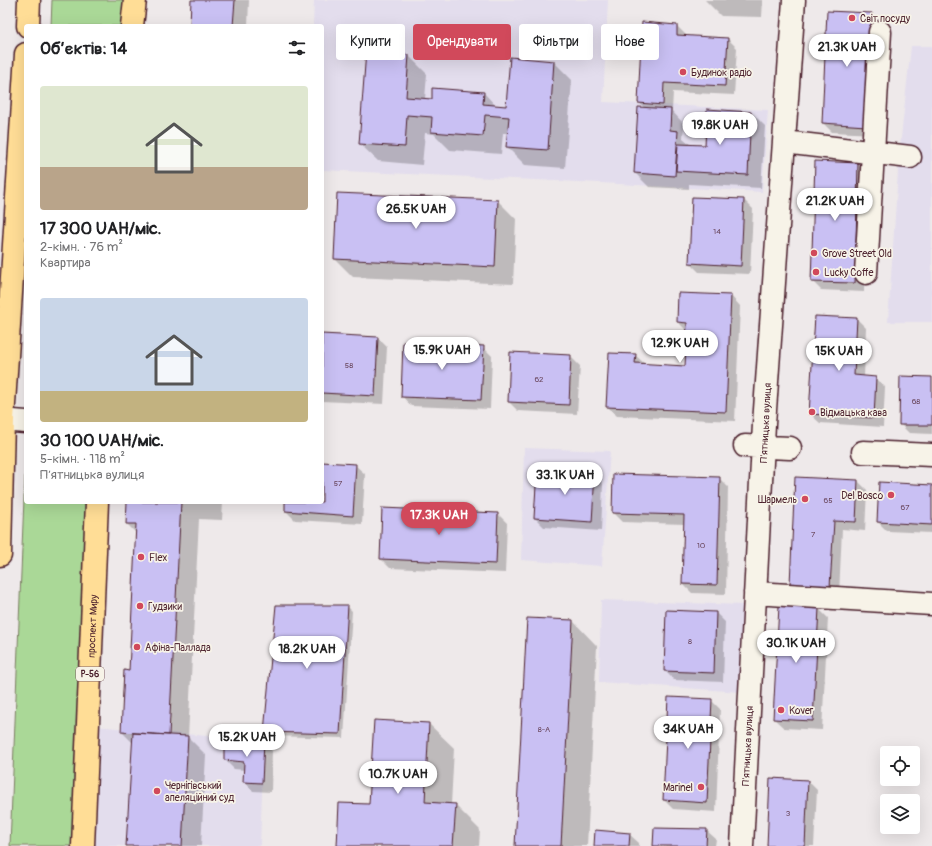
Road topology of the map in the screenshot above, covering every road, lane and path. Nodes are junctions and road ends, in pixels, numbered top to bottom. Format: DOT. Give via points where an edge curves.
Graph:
graph roads {
  1 [pos="29,0"];
  2 [pos="135,0"];
  3 [pos="794,0"];
  4 [pos="28,24"];
  5 [pos="132,24"];
  6 [pos="880,32"];
  7 [pos="24,84"];
  8 [pos="784,142"];
  9 [pos="872,152"];
  10 [pos="910,157"];
  11 [pos="866,273"];
  12 [pos="2,420"];
  13 [pos="24,422"];
  14 [pos="754,446"];
  15 [pos="790,448"];
  16 [pos="863,452"];
  17 [pos="932,455"];
  18 [pos="97,504"];
  19 [pos="0,555"];
  20 [pos="755,593"];
  21 [pos="932,604"];
  22 [pos="83,846"];
  23 [pos="742,846"];
  1 -- 4 [label="main road"];
  2 -- 5 [label="main road"];
  3 -- 8 [label="street, Пʼятницька вулиця"];
  6 -- 9 [label="street"];
  7 -- 12 [label="main road"];
  8 -- 9 [label="street"];
  8 -- 14 [label="street, Пʼятницька вулиця"];
  9 -- 10 [label="street"];
  9 -- 11 [label="street"];
  12 -- 13 [label="street"];
  12 -- 19 [label="main road"];
  14 -- 15 [label="street"];
  14 -- 20 [label="street, Пʼятницька вулиця"];
  16 -- 17 [label="street"];
  18 -- 22 [label="main road, проспект Миру / Р-56"];
  20 -- 21 [label="street"];
  20 -- 23 [label="street, Пʼятницька вулиця"];
}
